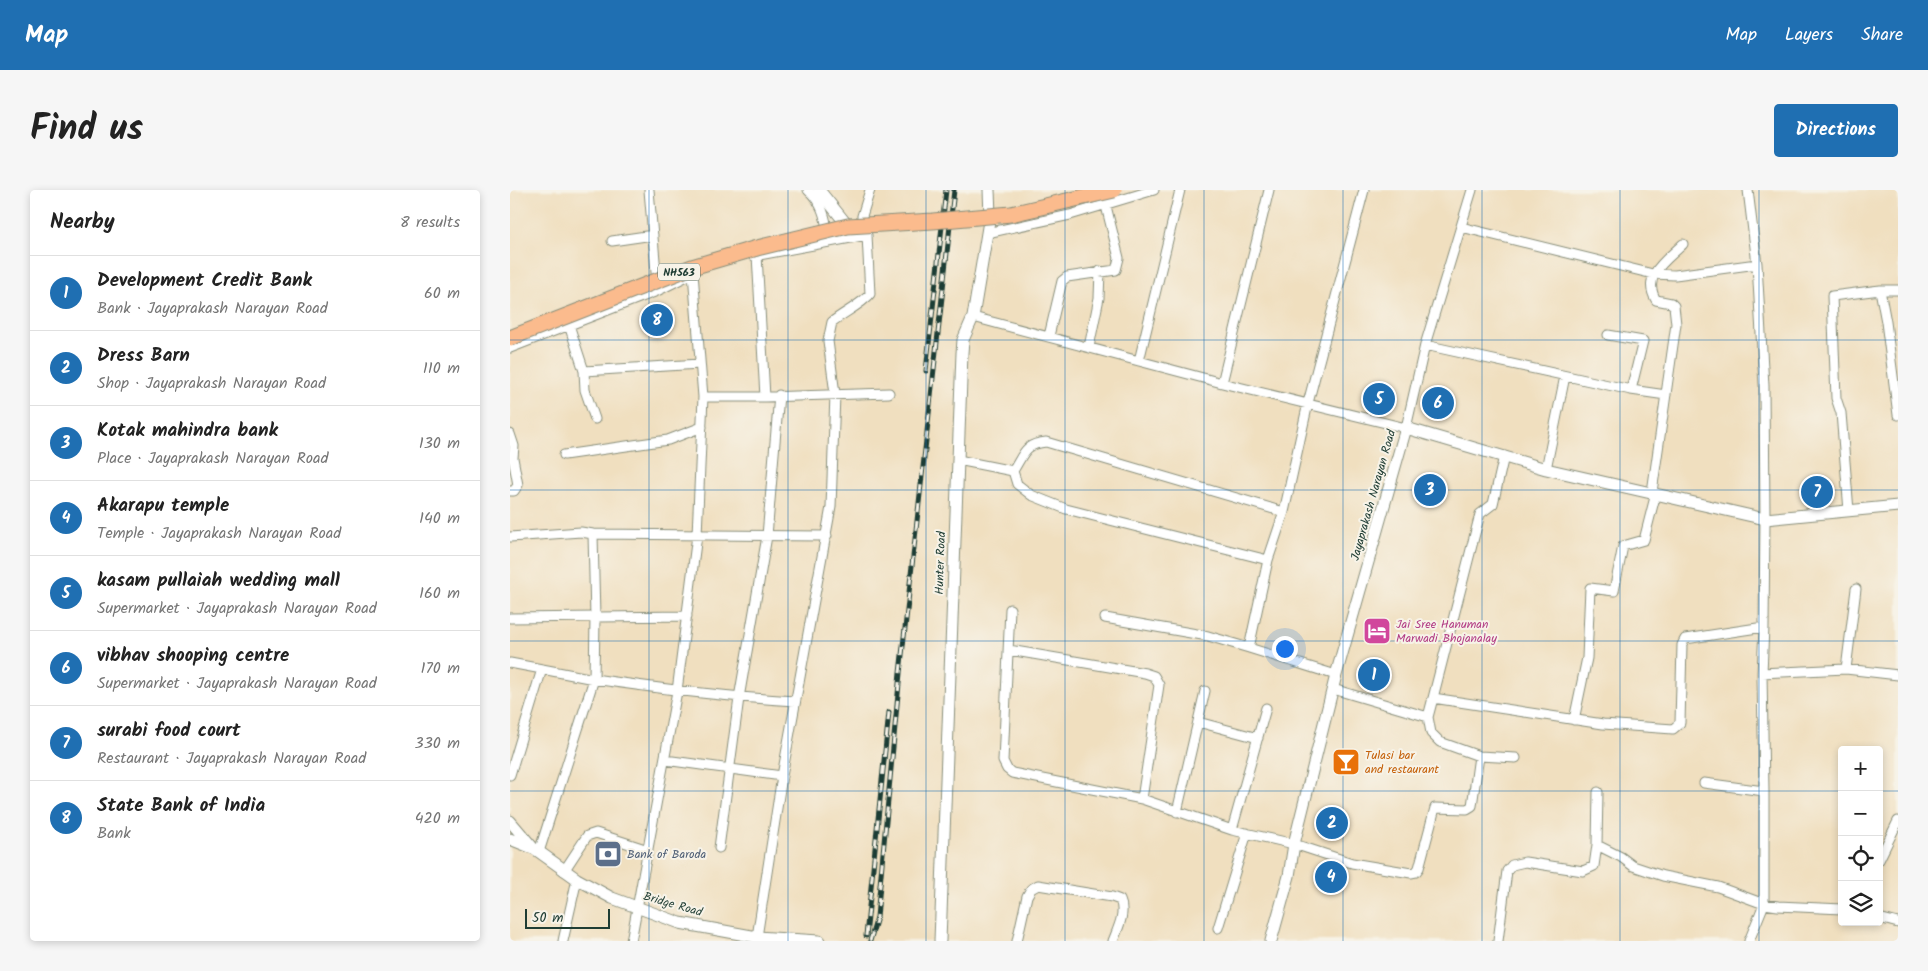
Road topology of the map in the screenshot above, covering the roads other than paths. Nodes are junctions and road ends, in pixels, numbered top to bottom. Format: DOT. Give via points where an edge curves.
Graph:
graph roads {
  1 [pos="649,190"];
  2 [pos="808,190"];
  3 [pos="819,190"];
  4 [pos="870,190"];
  5 [pos="989,190"];
  6 [pos="1102,190"];
  7 [pos="1114,190"];
  8 [pos="1154,190"];
  9 [pos="1180,190"];
  10 [pos="1269,190"];
  11 [pos="1364,190"];
  12 [pos="1472,190"];
  13 [pos="1748,190"];
  14 [pos="1139,192"];
  15 [pos="1106,205"];
  16 [pos="848,226"];
  17 [pos="1460,227"];
  18 [pos="986,233"];
  19 [pos="653,235"];
  20 [pos="867,235"];
  21 [pos="612,241"];
  22 [pos="829,243"];
  23 [pos="1683,244"];
  24 [pos="757,255"];
  25 [pos="1757,264"];
  26 [pos="1100,271"];
  27 [pos="693,273"];
  28 [pos="1653,274"];
  29 [pos="1880,290"];
  30 [pos="1898,290"];
  31 [pos="657,291"];
  32 [pos="973,317"];
  33 [pos="569,325"];
  34 [pos="1608,335"];
  35 [pos="1049,336"];
  36 [pos="510,338"];
  37 [pos="1425,345"];
  38 [pos="1089,347"];
  39 [pos="510,348"];
  40 [pos="1139,361"];
  41 [pos="700,364"];
  42 [pos="584,371"];
  43 [pos="1564,376"];
  44 [pos="1222,383"];
  45 [pos="1630,390"];
  46 [pos="835,394"];
  47 [pos="889,394"];
  48 [pos="779,395"];
  49 [pos="1666,395"];
  50 [pos="765,396"];
  51 [pos="703,397"];
  52 [pos="1308,403"];
  53 [pos="1898,414"];
  54 [pos="595,418"];
  55 [pos="702,427"];
  56 [pos="1406,428"];
  57 [pos="510,434"];
  58 [pos="564,455"];
  59 [pos="1504,456"];
  60 [pos="958,460"];
  61 [pos="1546,469"];
  62 [pos="1013,471"];
  63 [pos="510,491"];
  64 [pos="1654,492"];
  65 [pos="1898,506"];
  66 [pos="1849,511"];
  67 [pos="1284,512"];
  68 [pos="1765,519"];
  69 [pos="593,534"];
  70 [pos="696,534"];
  71 [pos="510,536"];
  72 [pos="767,536"];
  73 [pos="827,536"];
  74 [pos="1268,560"];
  75 [pos="1856,589"];
  76 [pos="1010,609"];
  77 [pos="687,616"];
  78 [pos="510,618"];
  79 [pos="595,618"];
  80 [pos="1105,618"];
  81 [pos="1764,627"];
  82 [pos="1248,648"];
  83 [pos="1009,650"];
  84 [pos="510,663"];
  85 [pos="542,669"];
  86 [pos="1846,669"];
  87 [pos="1762,674"];
  88 [pos="1336,675"];
  89 [pos="1898,675"];
  90 [pos="594,679"];
  91 [pos="1332,689"];
  92 [pos="677,691"];
  93 [pos="1205,691"];
  94 [pos="739,698"];
  95 [pos="1434,698"];
  96 [pos="795,701"];
  97 [pos="1266,708"];
  98 [pos="1428,717"];
  99 [pos="1574,720"];
  100 [pos="1198,722"];
  101 [pos="1258,738"];
  102 [pos="1479,756"];
  103 [pos="1516,758"];
  104 [pos="665,760"];
  105 [pos="729,768"];
  106 [pos="510,775"];
  107 [pos="782,776"];
  108 [pos="1704,783"];
  109 [pos="1764,791"];
  110 [pos="1598,792"];
  111 [pos="1142,800"];
  112 [pos="1177,812"];
  113 [pos="510,820"];
  114 [pos="1898,821"];
  115 [pos="1232,830"];
  116 [pos="1247,834"];
  117 [pos="510,839"];
  118 [pos="1294,844"];
  119 [pos="1597,845"];
  120 [pos="719,848"];
  121 [pos="537,850"];
  122 [pos="648,850"];
  123 [pos="1883,852"];
  124 [pos="564,871"];
  125 [pos="577,879"];
  126 [pos="1764,904"];
  127 [pos="638,908"];
  128 [pos="1838,908"];
  129 [pos="1883,919"];
  130 [pos="1898,923"];
  131 [pos="1218,928"];
  132 [pos="757,939"];
  133 [pos="563,941"];
  134 [pos="631,941"];
  135 [pos="819,941"];
  136 [pos="940,941"];
  137 [pos="1017,941"];
  138 [pos="1113,941"];
  139 [pos="1271,941"];
  140 [pos="1498,941"];
  141 [pos="1749,941"];
  1 -- 19 [label="street"];
  2 -- 22 [label="street" via="824,211"];
  3 -- 16 [label="street"];
  4 -- 20 [label="street" via="860,230"];
  5 -- 18 [label="street, Hunter Road" via="990,214"];
  6 -- 15 [label="street"];
  7 -- 16 [label="highway, NH563, bridge" via="1011,214"];
  8 -- 14 [label="street"];
  9 -- 40 [label="street"];
  10 -- 44 [label="street"];
  11 -- 52 [label="street"];
  12 -- 17 [label="street"];
  13 -- 25 [label="street"];
  14 -- 15 [label="street"];
  15 -- 18 [label="street"];
  15 -- 26 [label="street" via="1119,258 1116,270"];
  16 -- 36 [label="highway, NH563, bridge" via="692,267"];
  17 -- 28 [label="street"];
  17 -- 37 [label="street"];
  18 -- 32 [label="street, Hunter Road"];
  19 -- 21 [label="street"];
  19 -- 31 [label="street"];
  20 -- 22 [label="street"];
  20 -- 46 [label="street" via="870,294 832,322 829,336"];
  22 -- 24 [label="street"];
  23 -- 28 [label="street"];
  24 -- 27 [label="street"];
  24 -- 50 [label="street"];
  25 -- 28 [label="street" via="1675,275"];
  25 -- 68 [label="street" via="1764,386"];
  26 -- 35 [label="street" via="1067,277 1062,281"];
  26 -- 38 [label="street" via="1099,298"];
  27 -- 31 [label="street"];
  27 -- 41 [label="street"];
  28 -- 49 [label="street" via="1650,291 1656,300 1671,303 1676,310"];
  29 -- 30 [label="street"];
  29 -- 53 [label="street"];
  29 -- 66 [label="street" via="1832,296 1836,398 1841,413"];
  31 -- 33 [label="street"];
  32 -- 35 [label="street"];
  32 -- 60 [label="street, Hunter Road" via="963,340"];
  33 -- 39 [label="street"];
  33 -- 42 [label="street"];
  34 -- 45 [label="street" via="1643,341"];
  35 -- 38 [label="street"];
  37 -- 43 [label="street"];
  37 -- 56 [label="street"];
  38 -- 40 [label="street"];
  40 -- 44 [label="street"];
  41 -- 42 [label="street"];
  41 -- 51 [label="street"];
  42 -- 54 [label="street"];
  43 -- 45 [label="street"];
  43 -- 61 [label="street"];
  44 -- 52 [label="street"];
  45 -- 49 [label="street"];
  46 -- 47 [label="street"];
  46 -- 48 [label="street"];
  46 -- 73 [label="street"];
  48 -- 50 [label="street"];
  48 -- 72 [label="street"];
  49 -- 64 [label="street"];
  50 -- 51 [label="street"];
  51 -- 55 [label="street"];
  52 -- 56 [label="street"];
  52 -- 67 [label="street"];
  55 -- 58 [label="street" via="668,440"];
  55 -- 70 [label="street"];
  56 -- 59 [label="street, Jayaprakash Narayan Road"];
  56 -- 88 [label="street, Jayaprakash Narayan Road"];
  57 -- 63 [label="street" via="518,485"];
  59 -- 61 [label="street, Jayaprakash Narayan Road"];
  59 -- 95 [label="street" via="1493,504 1480,514 1474,533"];
  60 -- 62 [label="street"];
  60 -- 136 [label="street, Hunter Road"];
  61 -- 64 [label="street, Jayaprakash Narayan Road"];
  62 -- 67 [label="street" via="1028,446 1046,442"];
  62 -- 74 [label="street" via="1017,484 1031,495 1066,509"];
  64 -- 68 [label="street, Jayaprakash Narayan Road"];
  64 -- 99 [label="street" via="1644,540 1623,546 1614,591 1590,588 1587,658"];
  65 -- 66 [label="street, Jayaprakash Narayan Road"];
  66 -- 68 [label="street, Jayaprakash Narayan Road"];
  67 -- 74 [label="street"];
  68 -- 81 [label="street"];
  69 -- 70 [label="street"];
  69 -- 71 [label="street"];
  69 -- 79 [label="street"];
  70 -- 72 [label="street"];
  70 -- 77 [label="street"];
  72 -- 73 [label="street"];
  72 -- 94 [label="street"];
  73 -- 96 [label="street"];
  74 -- 82 [label="street"];
  75 -- 86 [label="street"];
  76 -- 83 [label="street"];
  77 -- 79 [label="street"];
  77 -- 92 [label="street"];
  78 -- 79 [label="street"];
  79 -- 90 [label="street"];
  80 -- 82 [label="street" via="1208,636"];
  81 -- 87 [label="street"];
  81 -- 99 [label="street" via="1685,640 1682,645 1680,723 1673,729"];
  82 -- 88 [label="street"];
  83 -- 111 [label="street" via="1003,761 1007,769 1012,773"];
  83 -- 111 [label="street" via="1154,676 1159,685"];
  84 -- 85 [label="street"];
  85 -- 90 [label="street"];
  85 -- 106 [label="street"];
  86 -- 87 [label="street"];
  86 -- 89 [label="street"];
  87 -- 109 [label="street"];
  88 -- 91 [label="street, Jayaprakash Narayan Road"];
  90 -- 92 [label="street"];
  90 -- 121 [label="street"];
  91 -- 98 [label="street"];
  91 -- 118 [label="street, Jayaprakash Narayan Road"];
  92 -- 94 [label="street"];
  92 -- 104 [label="street"];
  93 -- 100 [label="street"];
  94 -- 96 [label="street"];
  94 -- 105 [label="street"];
  95 -- 98 [label="street"];
  95 -- 99 [label="street"];
  96 -- 107 [label="street"];
  97 -- 101 [label="street"];
  98 -- 102 [label="street" via="1431,733 1440,742"];
  100 -- 101 [label="street"];
  100 -- 112 [label="street"];
  101 -- 115 [label="street"];
  102 -- 103 [label="street"];
  102 -- 118 [label="street" via="1472,806 1468,809 1434,808 1416,872 1411,874 1352,863"];
  104 -- 105 [label="street"];
  104 -- 122 [label="street"];
  105 -- 107 [label="street"];
  105 -- 120 [label="street"];
  107 -- 132 [label="street"];
  108 -- 109 [label="street"];
  109 -- 126 [label="street"];
  110 -- 119 [label="street"];
  111 -- 112 [label="street"];
  112 -- 115 [label="street"];
  113 -- 121 [label="street, Bridge Road"];
  114 -- 123 [label="street"];
  115 -- 116 [label="street"];
  116 -- 118 [label="street"];
  116 -- 131 [label="street"];
  117 -- 121 [label="street, Bridge Road"];
  118 -- 139 [label="street, Jayaprakash Narayan Road" via="1289,876"];
  119 -- 126 [label="street" via="1633,866 1718,887"];
  119 -- 140 [label="street" via="1594,866 1589,870 1525,862 1512,865 1508,871"];
  121 -- 124 [label="street, Bridge Road"];
  122 -- 124 [label="street" via="592,834 587,836"];
  122 -- 127 [label="street"];
  124 -- 125 [label="street, Bridge Road"];
  125 -- 127 [label="street, Bridge Road"];
  125 -- 133 [label="street"];
  126 -- 128 [label="street"];
  126 -- 141 [label="street"];
  127 -- 132 [label="street, Bridge Road" via="680,923"];
  127 -- 134 [label="street"];
  129 -- 130 [label="street"];
  132 -- 135 [label="street, Bridge Road"];
  137 -- 138 [label="street" via="1027,896 1038,885 1120,900 1122,916"];
}
